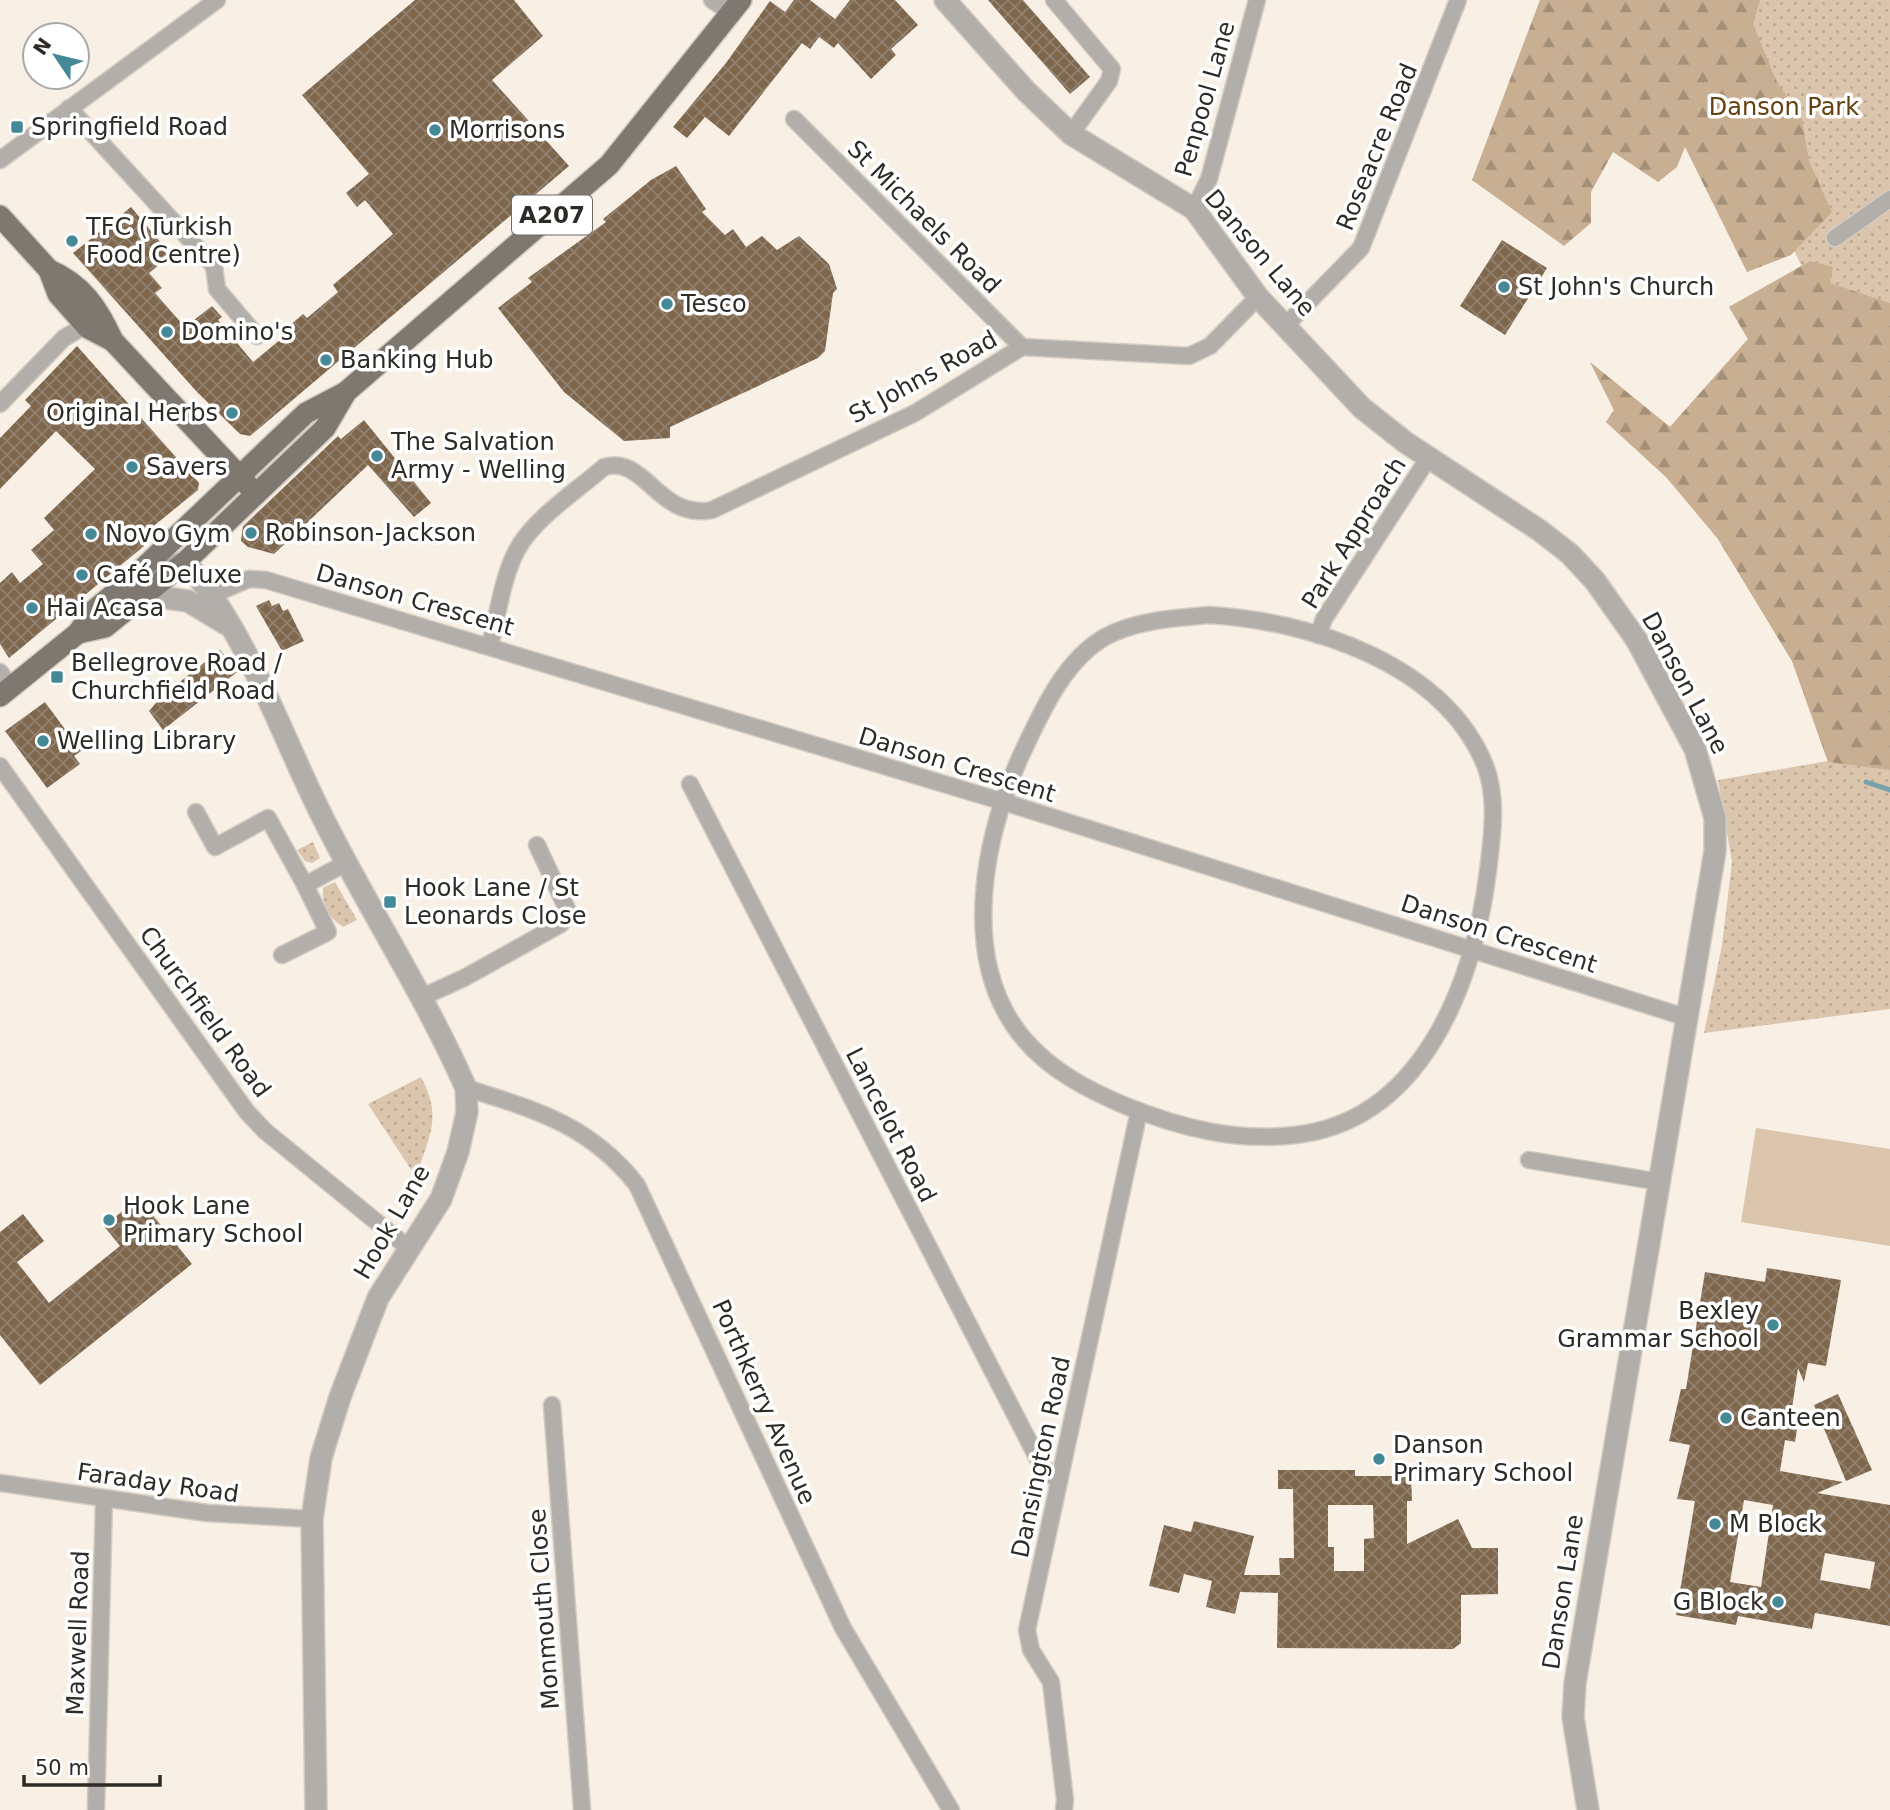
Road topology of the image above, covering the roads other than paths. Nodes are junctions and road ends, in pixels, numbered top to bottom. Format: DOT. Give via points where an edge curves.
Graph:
graph roads {
  1 [pos="217,0"];
  2 [pos="712,0"];
  3 [pos="945,0"];
  4 [pos="1257,0"];
  5 [pos="1458,0"];
  6 [pos="1058,2"];
  7 [pos="736,6"];
  8 [pos="69,108"];
  9 [pos="794,119"];
  10 [pos="1071,134"];
  11 [pos="0,160"];
  12 [pos="1890,199"];
  13 [pos="1194,208"];
  14 [pos="0,216"];
  15 [pos="1835,238"];
  16 [pos="49,270"];
  17 [pos="1258,297"];
  18 [pos="86,325"];
  19 [pos="1285,326"];
  20 [pos="257,336"];
  21 [pos="113,341"];
  22 [pos="1022,347"];
  23 [pos="346,392"];
  24 [pos="0,404"];
  25 [pos="1429,457"];
  26 [pos="240,477"];
  27 [pos="256,494"];
  28 [pos="185,562"];
  29 [pos="140,585"];
  30 [pos="212,595"];
  31 [pos="228,625"];
  32 [pos="1318,635"];
  33 [pos="490,645"];
  34 [pos="4,685"];
  35 [pos="0,766"];
  36 [pos="690,784"];
  37 [pos="1004,802"];
  38 [pos="197,812"];
  39 [pos="537,845"];
  40 [pos="346,863"];
  41 [pos="305,885"];
  42 [pos="1473,950"];
  43 [pos="282,955"];
  44 [pos="420,998"];
  45 [pos="1688,1018"];
  46 [pos="466,1088"];
  47 [pos="1139,1111"];
  48 [pos="1529,1160"];
  49 [pos="1660,1182"];
  50 [pos="411,1251"];
  51 [pos="552,1405"];
  52 [pos="1059,1482"];
  53 [pos="0,1483"];
  54 [pos="104,1499"];
  55 [pos="312,1519"];
  56 [pos="96,1810"];
  57 [pos="316,1810"];
  58 [pos="582,1810"];
  59 [pos="951,1810"];
  60 [pos="1064,1810"];
  61 [pos="1588,1810"];
  1 -- 8 [label="street"];
  2 -- 7 [label="street"];
  3 -- 10 [label="street, Danson Lane"];
  4 -- 13 [label="street, Penpool Lane" via="1209,179"];
  5 -- 19 [label="street, Roseacre Road" via="1362,248"];
  6 -- 10 [label="street" via="1112,69 1109,81"];
  7 -- 23 [label="main road, A207" via="609,165"];
  8 -- 11 [label="street"];
  8 -- 20 [label="street" via="214,266 218,289"];
  9 -- 22 [label="street, St Michaels Road"];
  10 -- 13 [label="street, Danson Lane"];
  12 -- 15 [label="street"];
  13 -- 17 [label="street, Danson Lane"];
  14 -- 16 [label="main road"];
  16 -- 18 [label="main road" via="58,294"];
  16 -- 21 [label="main road" via="71,279 101,314"];
  17 -- 19 [label="street, Danson Lane"];
  17 -- 22 [label="street, St Johns Road" via="1210,346 1189,356"];
  18 -- 21 [label="main road"];
  18 -- 24 [label="street" via="64,338"];
  19 -- 25 [label="street, Danson Lane" via="1362,408"];
  21 -- 26 [label="main road"];
  22 -- 33 [label="street, St Johns Road" via="915,413 712,510 699,512 673,505 629,467 604,467 530,531 518,548"];
  23 -- 26 [label="main road, A207" via="306,413"];
  23 -- 27 [label="main road, A207" via="325,428"];
  25 -- 32 [label="street, Park Approach"];
  25 -- 45 [label="street, Danson Lane" via="1570,554 1636,639 1695,749 1715,818 1715,851"];
  26 -- 27 [label="main road"];
  26 -- 29 [label="main road, A207"];
  27 -- 28 [label="main road, A207"];
  28 -- 29 [label="street"];
  28 -- 30 [label="street, Hook Lane"];
  29 -- 31 [label="street, Hook Lane" via="188,601"];
  29 -- 34 [label="main road, A207" via="92,612 78,634"];
  30 -- 31 [label="street, Hook Lane"];
  30 -- 33 [label="street, Danson Crescent" via="249,579 267,580"];
  31 -- 40 [label="street, Hook Lane"];
  32 -- 37 [label="street" via="1267,621 1209,615 1143,623 1107,636 1082,656 1057,687 1016,767"];
  32 -- 42 [label="street" via="1366,653 1419,685 1458,721 1487,769 1493,800 1492,836"];
  33 -- 37 [label="street, Danson Crescent"];
  35 -- 50 [label="street, Churchfield Road" via="247,1112"];
  36 -- 52 [label="street, Lancelot Road" via="1041,1465"];
  37 -- 42 [label="street, Danson Crescent"];
  37 -- 47 [label="street" via="985,887 983,924 988,960 1008,1016 1025,1040 1071,1079"];
  38 -- 41 [label="street" via="215,847 268,818"];
  39 -- 44 [label="street" via="568,909 561,924"];
  40 -- 41 [label="street"];
  40 -- 44 [label="street, Hook Lane"];
  41 -- 43 [label="street" via="328,932"];
  42 -- 45 [label="street, Danson Crescent"];
  42 -- 47 [label="street" via="1441,1030 1416,1066 1383,1100 1350,1121 1323,1131 1250,1137 1215,1134"];
  44 -- 46 [label="street, Hook Lane"];
  45 -- 49 [label="street, Danson Lane"];
  46 -- 50 [label="street, Hook Lane" via="467,1112 458,1152 441,1199"];
  46 -- 59 [label="street, Porthkerry Avenue" via="570,1125 592,1139 637,1185 843,1628"];
  47 -- 52 [label="street, Dansington Road"];
  48 -- 49 [label="street"];
  49 -- 61 [label="street, Danson Lane" via="1575,1683 1573,1717"];
  50 -- 55 [label="street, Hook Lane" via="378,1298 340,1397 321,1458"];
  51 -- 58 [label="street, Monmouth Close"];
  52 -- 60 [label="street, Dansington Road" via="1027,1630 1031,1650 1051,1682"];
  53 -- 54 [label="street, Faraday Road"];
  54 -- 55 [label="street, Faraday Road" via="240,1517"];
  54 -- 56 [label="street, Maxwell Road"];
  55 -- 57 [label="street, Hook Lane"];
}
